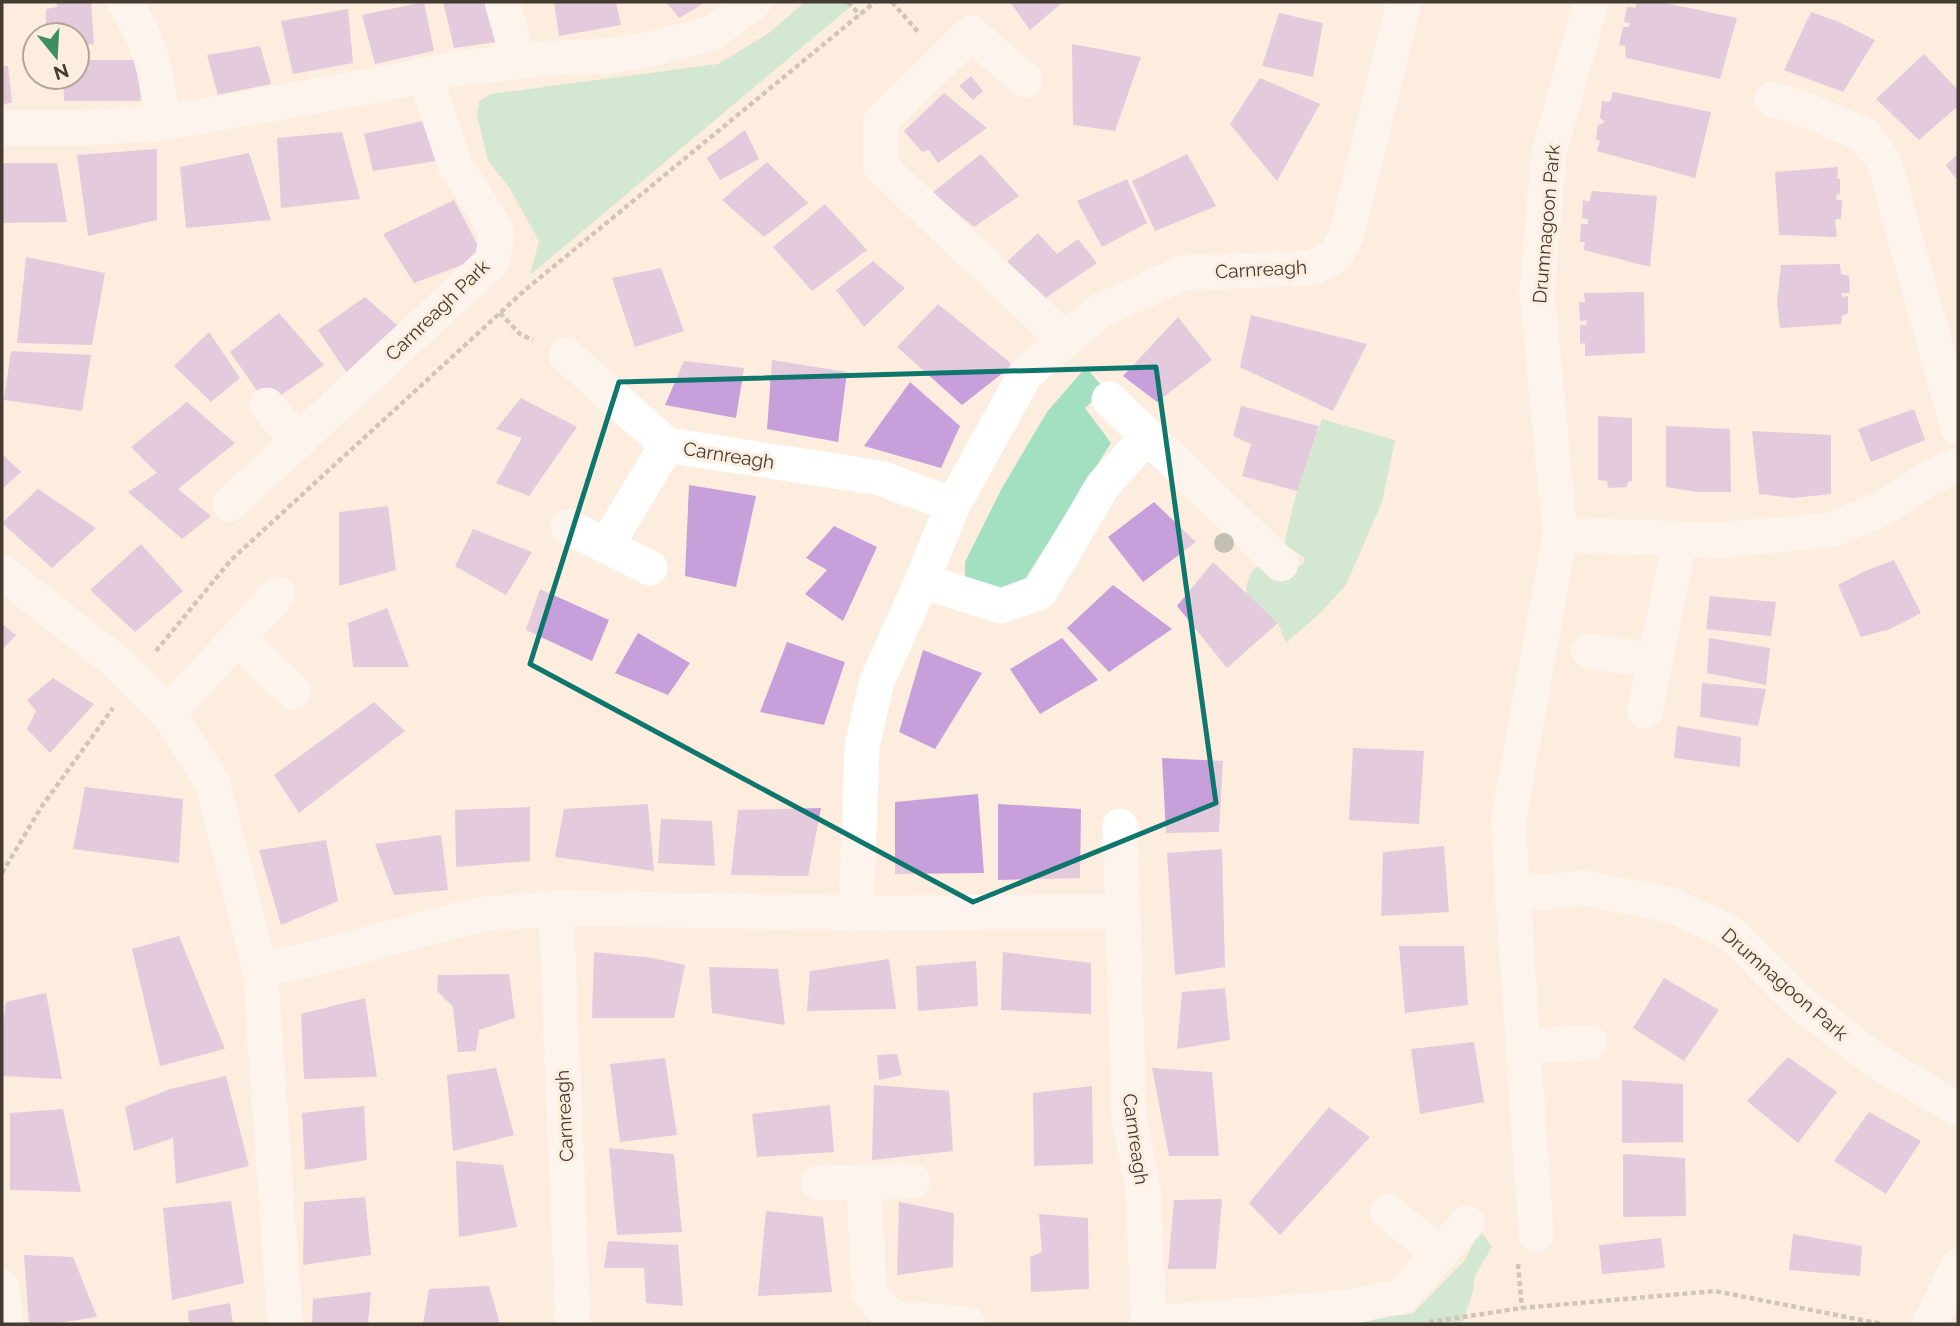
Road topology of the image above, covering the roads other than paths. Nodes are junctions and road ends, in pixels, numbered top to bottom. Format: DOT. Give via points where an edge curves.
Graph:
graph roads {
  1 [pos="124,2"];
  2 [pos="502,2"];
  3 [pos="754,2"];
  4 [pos="1404,2"];
  5 [pos="1591,2"];
  6 [pos="519,61"];
  7 [pos="425,75"];
  8 [pos="1026,80"];
  9 [pos="1772,99"];
  10 [pos="164,123"];
  11 [pos="2,128"];
  12 [pos="1065,340"];
  13 [pos="566,355"];
  14 [pos="1109,399"];
  15 [pos="267,405"];
  16 [pos="1958,428"];
  17 [pos="1148,436"];
  18 [pos="298,442"];
  19 [pos="667,445"];
  20 [pos="1958,465"];
  21 [pos="230,504"];
  22 [pos="953,505"];
  23 [pos="568,527"];
  24 [pos="1560,535"];
  25 [pos="1680,539"];
  26 [pos="606,546"];
  27 [pos="1280,564"];
  28 [pos="650,568"];
  29 [pos="2,572"];
  30 [pos="922,581"];
  31 [pos="278,594"];
  32 [pos="238,639"];
  33 [pos="1589,651"];
  34 [pos="1655,661"];
  35 [pos="293,692"];
  36 [pos="1645,711"];
  37 [pos="168,713"];
  38 [pos="1120,826"];
  39 [pos="1514,895"];
  40 [pos="556,908"];
  41 [pos="1122,912"];
  42 [pos="856,913"];
  43 [pos="260,969"];
  44 [pos="1590,1043"];
  45 [pos="1524,1046"];
  46 [pos="1958,1109"];
  47 [pos="864,1181"];
  48 [pos="913,1181"];
  49 [pos="817,1183"];
  50 [pos="1388,1212"];
  51 [pos="1467,1223"];
  52 [pos="1536,1235"];
  53 [pos="1440,1254"];
  54 [pos="1958,1266"];
  55 [pos="2,1287"];
  56 [pos="6,1324"];
  57 [pos="285,1324"];
  58 [pos="573,1324"];
  59 [pos="968,1324"];
  60 [pos="1148,1324"];
  61 [pos="1930,1324"];
  1 -- 10 [label="street" via="154,63"];
  2 -- 6 [label="street"];
  3 -- 6 [label="street" via="712,33 675,45 610,56"];
  4 -- 12 [label="street, Carnreagh" via="1347,234 1335,256 1311,268 1183,273 1100,311"];
  5 -- 24 [label="street, Drumnagoon Park" via="1549,153 1537,292"];
  6 -- 7 [label="street"];
  7 -- 10 [label="street"];
  7 -- 18 [label="street, Carnreagh Park" via="456,167 496,234 492,261"];
  8 -- 12 [label="street" via="971,33 881,121 881,167"];
  9 -- 16 [label="street" via="1866,136 1884,162"];
  10 -- 11 [label="street"];
  12 -- 22 [label="street, Carnreagh" via="1026,373"];
  13 -- 19 [label="street, Carnreagh"];
  14 -- 17 [label="street"];
  15 -- 18 [label="street"];
  17 -- 27 [label="street"];
  17 -- 30 [label="street" via="1103,485 1040,592 1001,606"];
  18 -- 21 [label="street, Carnreagh Park"];
  19 -- 22 [label="street, Carnreagh" via="880,478"];
  19 -- 26 [label="street, Carnreagh"];
  20 -- 25 [label="street" via="1881,509 1831,530"];
  22 -- 30 [label="street, Carnreagh"];
  23 -- 26 [label="street"];
  24 -- 25 [label="street"];
  24 -- 39 [label="street, Drumnagoon Park" via="1508,824"];
  25 -- 34 [label="street"];
  26 -- 28 [label="street"];
  29 -- 37 [label="street" via="116,662"];
  30 -- 42 [label="street, Carnreagh" via="877,681 862,746"];
  31 -- 32 [label="street"];
  32 -- 35 [label="street"];
  32 -- 37 [label="street"];
  33 -- 34 [label="street"];
  34 -- 36 [label="street"];
  37 -- 43 [label="street" via="212,782"];
  38 -- 41 [label="street, Carnreagh"];
  39 -- 45 [label="street, Drumnagoon Park"];
  39 -- 46 [label="street, Drumnagoon Park" via="1583,888 1671,905 1719,927 1731,933 1797,1000 1879,1063"];
  40 -- 42 [label="street"];
  40 -- 43 [label="street" via="476,915"];
  40 -- 58 [label="street, Carnreagh"];
  41 -- 42 [label="street"];
  41 -- 60 [label="street, Carnreagh" via="1129,1119 1143,1188"];
  43 -- 57 [label="street"];
  44 -- 45 [label="street"];
  45 -- 52 [label="street, Drumnagoon Park"];
  47 -- 48 [label="street"];
  47 -- 49 [label="street"];
  47 -- 59 [label="street" via="869,1293 891,1318"];
  50 -- 53 [label="street"];
  51 -- 53 [label="street, Carnreagh"];
  53 -- 60 [label="street, Carnreagh" via="1402,1296 1350,1307"];
  54 -- 61 [label="street"];
  55 -- 56 [label="street"];
}
